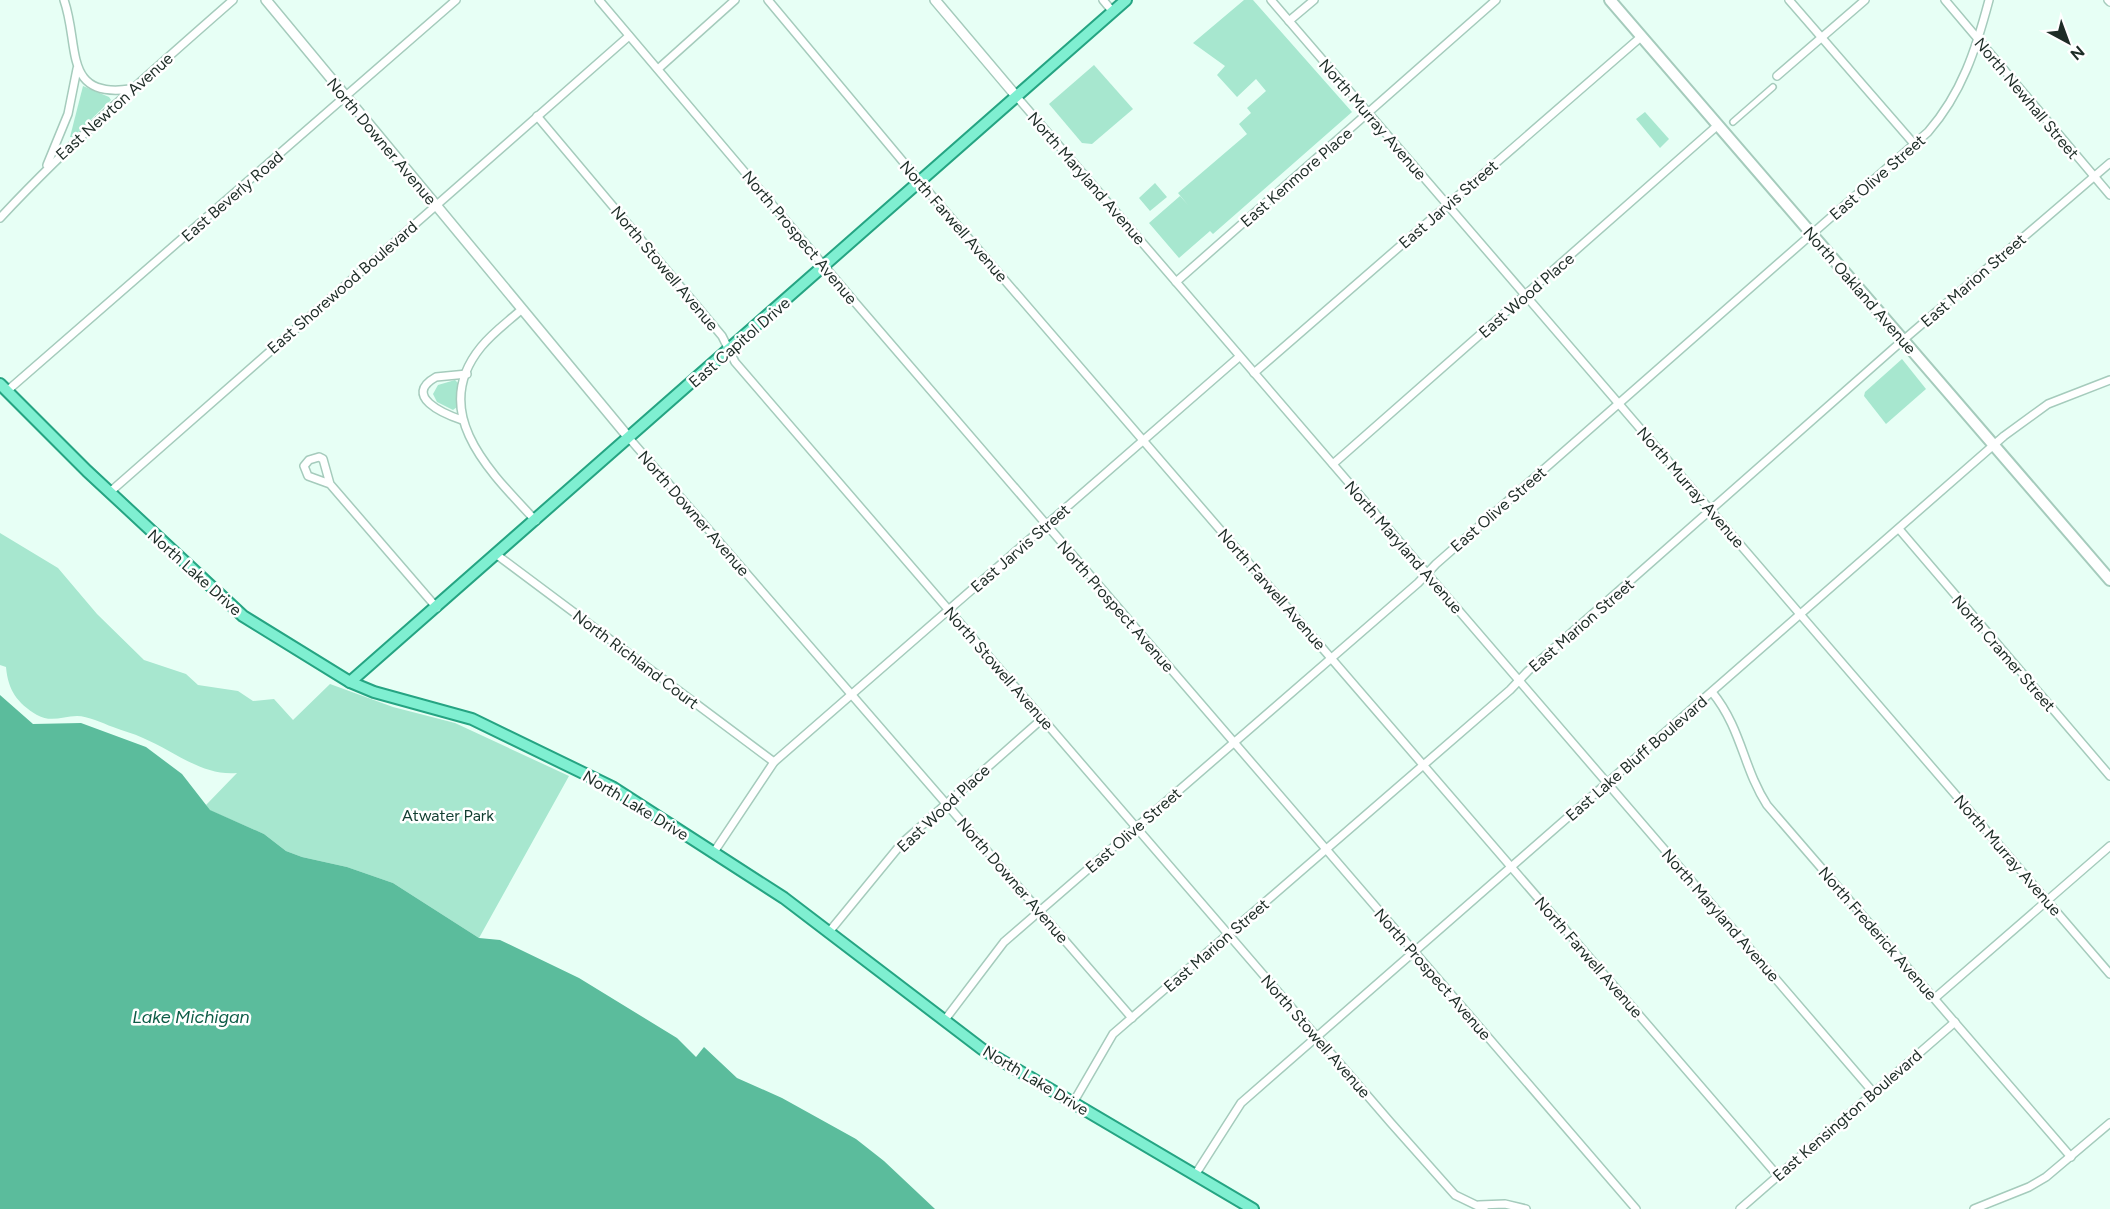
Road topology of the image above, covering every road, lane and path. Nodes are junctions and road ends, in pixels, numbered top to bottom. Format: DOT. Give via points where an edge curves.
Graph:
graph roads {
  1 [pos="64,0"];
  2 [pos="233,0"];
  3 [pos="266,0"];
  4 [pos="456,0"];
  5 [pos="599,0"];
  6 [pos="735,0"];
  7 [pos="768,0"];
  8 [pos="935,0"];
  9 [pos="1103,0"];
  10 [pos="1126,0"];
  11 [pos="1271,0"];
  12 [pos="1314,0"];
  13 [pos="1496,0"];
  14 [pos="1610,0"];
  15 [pos="1789,0"];
  16 [pos="1865,0"];
  17 [pos="1945,0"];
  18 [pos="1989,0"];
  19 [pos="1113,12"];
  20 [pos="1289,21"];
  21 [pos="629,36"];
  22 [pos="1642,36"];
  23 [pos="1821,38"];
  24 [pos="1978,41"];
  25 [pos="76,69"];
  26 [pos="658,69"];
  27 [pos="1777,76"];
  28 [pos="1773,87"];
  29 [pos="131,89"];
  30 [pos="345,97"];
  31 [pos="1017,97"];
  32 [pos="1369,114"];
  33 [pos="537,116"];
  34 [pos="1733,122"];
  35 [pos="1718,125"];
  36 [pos="1915,145"];
  37 [pos="2110,163"];
  38 [pos="45,170"];
  39 [pos="2094,177"];
  40 [pos="920,182"];
  41 [pos="2110,195"];
  42 [pos="1447,204"];
  43 [pos="435,205"];
  44 [pos="0,218"];
  45 [pos="1812,234"];
  46 [pos="824,266"];
  47 [pos="1176,282"];
  48 [pos="1526,295"];
  49 [pos="522,309"];
  50 [pos="1903,340"];
  51 [pos="730,349"];
  52 [pos="1239,357"];
  53 [pos="1254,373"];
  54 [pos="467,374"];
  55 [pos="2110,380"];
  56 [pos="3,388"];
  57 [pos="1619,403"];
  58 [pos="462,420"];
  59 [pos="629,438"];
  60 [pos="1143,440"];
  61 [pos="1994,445"];
  62 [pos="1333,464"];
  63 [pos="330,484"];
  64 [pos="110,492"];
  65 [pos="1712,511"];
  66 [pos="536,521"];
  67 [pos="1046,525"];
  68 [pos="1899,529"];
  69 [pos="497,555"];
  70 [pos="1427,574"];
  71 [pos="2110,580"];
  72 [pos="437,608"];
  73 [pos="949,610"];
  74 [pos="1800,614"];
  75 [pos="1331,658"];
  76 [pos="1519,681"];
  77 [pos="350,682"];
  78 [pos="1712,692"];
  79 [pos="852,694"];
  80 [pos="1042,719"];
  81 [pos="1233,742"];
  82 [pos="774,762"];
  83 [pos="1424,765"];
  84 [pos="2110,776"];
  85 [pos="1607,783"];
  86 [pos="946,803"];
  87 [pos="1136,827"];
  88 [pos="2110,846"];
  89 [pos="1326,850"];
  90 [pos="714,852"];
  91 [pos="1510,867"];
  92 [pos="2047,901"];
  93 [pos="1040,911"];
  94 [pos="829,932"];
  95 [pos="1228,935"];
  96 [pos="1413,952"];
  97 [pos="2110,974"];
  98 [pos="1935,998"];
  99 [pos="1132,1018"];
  100 [pos="944,1021"];
  101 [pos="1955,1022"];
  102 [pos="1317,1036"];
  103 [pos="1873,1092"];
  104 [pos="1073,1103"];
  105 [pos="2110,1123"];
  106 [pos="2071,1157"];
  107 [pos="1195,1175"];
  108 [pos="1778,1176"];
  109 [pos="1477,1205"];
  110 [pos="1985,1207"];
  111 [pos="1253,1209"];
  112 [pos="1484,1209"];
  113 [pos="1526,1209"];
  114 [pos="1636,1209"];
  115 [pos="1740,1209"];
  116 [pos="1974,1209"];
  1 -- 25 [label="street"];
  2 -- 29 [label="street, East Newton Avenue"];
  3 -- 30 [label="street, North Downer Avenue"];
  4 -- 30 [label="street, East Beverly Road"];
  5 -- 21 [label="street, North Prospect Avenue"];
  6 -- 26 [label="street"];
  7 -- 40 [label="street, North Farwell Avenue"];
  8 -- 31 [label="street, North Maryland Avenue"];
  9 -- 19 [label="street"];
  10 -- 19 [label="main road, East Capitol Drive"];
  11 -- 20 [label="street, North Murray Avenue"];
  12 -- 20 [label="street"];
  13 -- 32 [label="street, East Kenmore Place"];
  14 -- 22 [label="main road, North Oakland Avenue"];
  15 -- 23 [label="street"];
  16 -- 23 [label="street"];
  17 -- 24 [label="street, North Newhall Street"];
  18 -- 24 [label="street, East Olive Street"];
  19 -- 31 [label="main road, East Capitol Drive"];
  20 -- 32 [label="street, North Murray Avenue"];
  21 -- 26 [label="street, North Prospect Avenue"];
  21 -- 33 [label="street, East Shorewood Boulevard"];
  22 -- 35 [label="main road, North Oakland Avenue"];
  22 -- 42 [label="street, East Jarvis Street"];
  23 -- 27 [label="street"];
  23 -- 36 [label="street"];
  24 -- 36 [label="street, East Olive Street" via="1962,83 1944,114"];
  24 -- 39 [label="street, North Newhall Street"];
  25 -- 29 [label="street" via="103,90"];
  25 -- 38 [label="street" via="68,114"];
  26 -- 46 [label="street, North Prospect Avenue"];
  28 -- 34 [label="street"];
  29 -- 38 [label="street, East Newton Avenue"];
  30 -- 43 [label="street, North Downer Avenue"];
  30 -- 56 [label="street, East Beverly Road"];
  31 -- 40 [label="main road, East Capitol Drive"];
  31 -- 47 [label="street, North Maryland Avenue"];
  32 -- 42 [label="street, North Murray Avenue"];
  32 -- 47 [label="street, East Kenmore Place"];
  33 -- 43 [label="street, East Shorewood Boulevard"];
  33 -- 51 [label="street, North Stowell Avenue"];
  35 -- 45 [label="main road, North Oakland Avenue"];
  35 -- 48 [label="street, East Wood Place"];
  36 -- 45 [label="street, East Olive Street"];
  37 -- 39 [label="street, East Marion Street"];
  38 -- 44 [label="street, East Newton Avenue"];
  39 -- 41 [label="street, North Newhall Street"];
  39 -- 50 [label="street, East Marion Street"];
  40 -- 46 [label="main road, East Capitol Drive"];
  40 -- 60 [label="street, North Farwell Avenue"];
  42 -- 48 [label="street, North Murray Avenue"];
  42 -- 53 [label="street, East Jarvis Street"];
  43 -- 49 [label="street, North Downer Avenue"];
  43 -- 64 [label="street, East Shorewood Boulevard"];
  45 -- 50 [label="main road, North Oakland Avenue"];
  45 -- 57 [label="street, East Olive Street"];
  46 -- 51 [label="main road, East Capitol Drive"];
  46 -- 67 [label="street, North Prospect Avenue"];
  47 -- 52 [label="street, North Maryland Avenue"];
  48 -- 57 [label="street, North Murray Avenue"];
  48 -- 62 [label="street, East Wood Place"];
  49 -- 54 [label="street" via="480,349"];
  49 -- 59 [label="street, North Downer Avenue"];
  50 -- 61 [label="main road, North Oakland Avenue"];
  50 -- 65 [label="street, East Marion Street"];
  51 -- 59 [label="main road, East Capitol Drive"];
  51 -- 73 [label="street, North Stowell Avenue" via="735,362"];
  52 -- 53 [label="street, North Maryland Avenue"];
  52 -- 60 [label="street, East Jarvis Street"];
  53 -- 62 [label="street, North Maryland Avenue"];
  54 -- 58 [label="street"];
  54 -- 58 [label="street" via="436,376 424,396 429,404"];
  55 -- 61 [label="street, East Lake Bluff Boulevard" via="2048,404"];
  56 -- 64 [label="main road, North Lake Drive"];
  57 -- 65 [label="street, North Murray Avenue"];
  57 -- 70 [label="street, East Olive Street"];
  58 -- 66 [label="street" via="484,462"];
  59 -- 66 [label="main road, East Capitol Drive"];
  59 -- 79 [label="street, North Downer Avenue"];
  60 -- 67 [label="street, East Jarvis Street"];
  60 -- 75 [label="street, North Farwell Avenue"];
  61 -- 68 [label="street, East Lake Bluff Boulevard"];
  61 -- 71 [label="main road, North Oakland Avenue"];
  62 -- 70 [label="street, North Maryland Avenue"];
  63 -- 72 [label="street"];
  64 -- 77 [label="main road, North Lake Drive" via="243,616"];
  65 -- 74 [label="street, North Murray Avenue"];
  65 -- 76 [label="street, East Marion Street"];
  66 -- 69 [label="main road, East Capitol Drive"];
  67 -- 73 [label="street, East Jarvis Street"];
  67 -- 81 [label="street, North Prospect Avenue"];
  68 -- 74 [label="street, East Lake Bluff Boulevard"];
  68 -- 84 [label="street, North Cramer Street"];
  69 -- 72 [label="main road, East Capitol Drive"];
  69 -- 82 [label="street, North Richland Court"];
  70 -- 75 [label="street, East Olive Street"];
  70 -- 76 [label="street, North Maryland Avenue"];
  72 -- 77 [label="main road, East Capitol Drive"];
  73 -- 79 [label="street, East Jarvis Street"];
  73 -- 80 [label="street, North Stowell Avenue"];
  74 -- 78 [label="street, East Lake Bluff Boulevard"];
  74 -- 92 [label="street, North Murray Avenue"];
  75 -- 81 [label="street, East Olive Street"];
  75 -- 83 [label="street, North Farwell Avenue"];
  76 -- 83 [label="street, East Marion Street"];
  76 -- 85 [label="street, North Maryland Avenue"];
  77 -- 90 [label="main road, North Lake Drive" via="493,729 612,787"];
  78 -- 85 [label="street, East Lake Bluff Boulevard"];
  78 -- 98 [label="street, North Frederick Avenue" via="1732,720 1767,805"];
  79 -- 82 [label="street, East Jarvis Street"];
  79 -- 86 [label="street, North Downer Avenue"];
  80 -- 86 [label="street, East Wood Place"];
  80 -- 87 [label="street, North Stowell Avenue"];
  81 -- 87 [label="street, East Olive Street"];
  81 -- 89 [label="street, North Prospect Avenue"];
  82 -- 90 [label="street, East Jarvis Street"];
  83 -- 89 [label="street, East Marion Street"];
  83 -- 91 [label="street, North Farwell Avenue"];
  85 -- 91 [label="street, East Lake Bluff Boulevard"];
  85 -- 103 [label="street, North Maryland Avenue"];
  86 -- 93 [label="street, North Downer Avenue"];
  86 -- 94 [label="street, East Wood Place" via="902,843"];
  87 -- 93 [label="street, East Olive Street"];
  87 -- 95 [label="street, North Stowell Avenue"];
  88 -- 92 [label="street"];
  89 -- 95 [label="street, East Marion Street"];
  89 -- 96 [label="street, North Prospect Avenue"];
  90 -- 94 [label="main road, North Lake Drive"];
  91 -- 96 [label="street, East Lake Bluff Boulevard"];
  91 -- 108 [label="street, North Farwell Avenue"];
  92 -- 97 [label="street, North Murray Avenue"];
  92 -- 98 [label="street"];
  93 -- 99 [label="street, North Downer Avenue"];
  93 -- 100 [label="street, East Olive Street" via="1004,942"];
  94 -- 100 [label="main road, North Lake Drive"];
  95 -- 99 [label="street, East Marion Street"];
  95 -- 102 [label="street, North Stowell Avenue"];
  96 -- 102 [label="street, East Lake Bluff Boulevard"];
  96 -- 114 [label="street, North Prospect Avenue"];
  98 -- 101 [label="street, North Frederick Avenue"];
  99 -- 104 [label="street, East Marion Street" via="1107,1041"];
  100 -- 104 [label="main road, North Lake Drive"];
  101 -- 103 [label="street, East Kensington Boulevard"];
  101 -- 106 [label="street, North Frederick Avenue"];
  102 -- 107 [label="street, East Lake Bluff Boulevard" via="1241,1103"];
  102 -- 109 [label="street, North Stowell Avenue" via="1449,1190"];
  103 -- 108 [label="street, East Kensington Boulevard"];
  104 -- 107 [label="main road, North Lake Drive"];
  105 -- 106 [label="street"];
  106 -- 110 [label="street" via="2029,1187"];
  107 -- 111 [label="main road, North Lake Drive"];
  108 -- 115 [label="street, East Kensington Boulevard"];
  109 -- 112 [label="street, North Stowell Avenue"];
  109 -- 113 [label="street, North Stowell Avenue" via="1505,1204"];
  110 -- 116 [label="street"];
}
